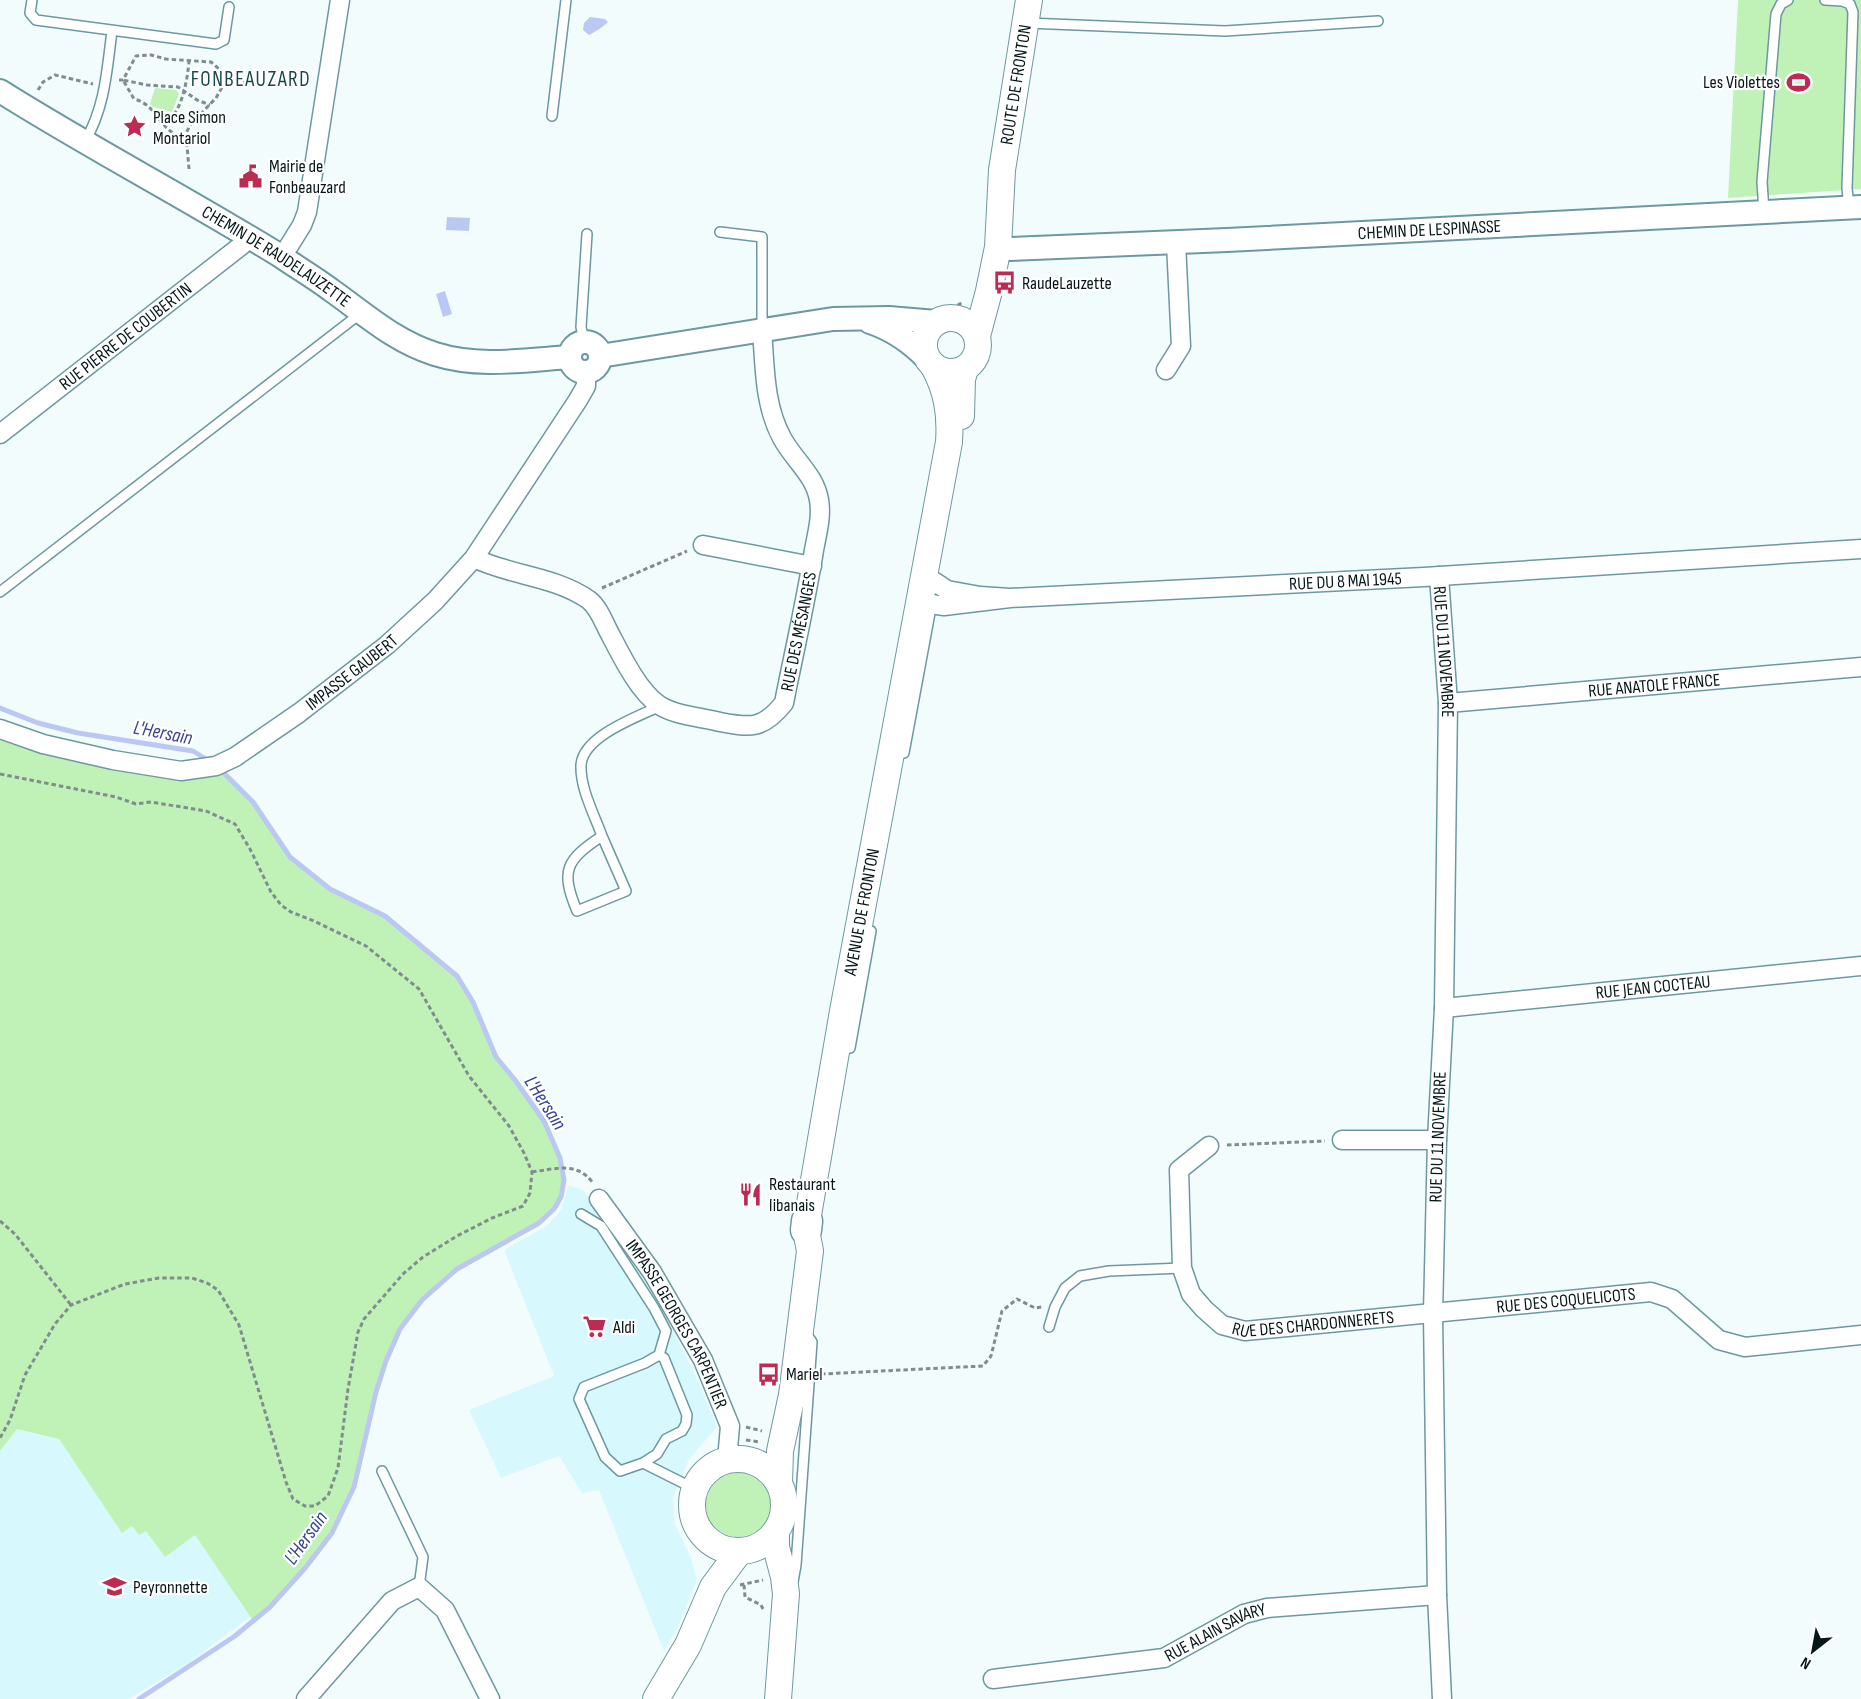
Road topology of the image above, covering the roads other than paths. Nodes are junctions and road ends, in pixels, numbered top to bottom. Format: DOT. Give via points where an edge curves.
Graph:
graph roads {
  1 [pos="32,0"];
  2 [pos="340,0"];
  3 [pos="566,0"];
  4 [pos="1788,0"];
  5 [pos="1825,0"];
  6 [pos="229,7"];
  7 [pos="1027,11"];
  8 [pos="1378,21"];
  9 [pos="112,31"];
  10 [pos="0,91"];
  11 [pos="552,116"];
  12 [pos="85,141"];
  13 [pos="1002,170"];
  14 [pos="1855,208"];
  15 [pos="1764,213"];
  16 [pos="720,231"];
  17 [pos="587,234"];
  18 [pos="248,237"];
  19 [pos="1176,243"];
  20 [pos="998,247"];
  21 [pos="282,257"];
  22 [pos="361,313"];
  23 [pos="833,319"];
  24 [pos="946,320"];
  25 [pos="762,330"];
  26 [pos="977,336"];
  27 [pos="585,357"];
  28 [pos="930,363"];
  29 [pos="965,369"];
  30 [pos="1166,370"];
  31 [pos="0,434"];
  32 [pos="703,545"];
  33 [pos="1861,549"];
  34 [pos="474,558"];
  35 [pos="812,566"];
  36 [pos="1439,576"];
  37 [pos="931,589"];
  38 [pos="0,592"];
  39 [pos="1861,667"];
  40 [pos="1448,703"];
  41 [pos="660,706"];
  42 [pos="0,729"];
  43 [pos="902,764"];
  44 [pos="602,836"];
  45 [pos="873,920"];
  46 [pos="1861,966"];
  47 [pos="1444,1008"];
  48 [pos="849,1053"];
  49 [pos="1342,1140"];
  50 [pos="1437,1140"];
  51 [pos="1209,1146"];
  52 [pos="599,1199"];
  53 [pos="580,1214"];
  54 [pos="810,1229"];
  55 [pos="1182,1268"];
  56 [pos="800,1312"];
  57 [pos="1432,1314"];
  58 [pos="1049,1327"];
  59 [pos="1861,1335"];
  60 [pos="659,1355"];
  61 [pos="737,1460"];
  62 [pos="644,1463"];
  63 [pos="382,1471"];
  64 [pos="780,1483"];
  65 [pos="695,1489"];
  66 [pos="776,1532"];
  67 [pos="706,1538"];
  68 [pos="745,1551"];
  69 [pos="724,1586"];
  70 [pos="419,1587"];
  71 [pos="774,1587"];
  72 [pos="1437,1595"];
  73 [pos="993,1679"];
  74 [pos="306,1699"];
  75 [pos="490,1699"];
  76 [pos="656,1699"];
  77 [pos="778,1699"];
  78 [pos="1442,1699"];
  1 -- 9 [label="lane" via="30,13 36,20"];
  2 -- 21 [label="street" via="307,212"];
  3 -- 11 [label="lane"];
  4 -- 15 [label="lane" via="1776,14 1762,182"];
  5 -- 14 [label="lane" via="1850,4 1853,12 1847,188"];
  6 -- 9 [label="lane" via="224,40 216,44"];
  7 -- 8 [label="lane" via="1225,31"];
  7 -- 13 [label="main road, ROUTE DE FRONTON"];
  9 -- 12 [label="lane" via="96,119"];
  10 -- 12 [label="street, CHEMIN DE RAUDELAUZETTE"];
  12 -- 18 [label="street, CHEMIN DE RAUDELAUZETTE"];
  13 -- 20 [label="main road"];
  13 -- 24 [label="main road" via="971,301"];
  14 -- 15 [label="street, CHEMIN DE LESPINASSE"];
  15 -- 19 [label="street, CHEMIN DE LESPINASSE"];
  16 -- 25 [label="lane" via="762,237"];
  17 -- 27 [label="lane" via="581,327"];
  18 -- 21 [label="street, CHEMIN DE RAUDELAUZETTE"];
  18 -- 31 [label="street, RUE PIERRE DE COUBERTIN"];
  19 -- 20 [label="street, CHEMIN DE LESPINASSE"];
  19 -- 30 [label="street" via="1181,346"];
  20 -- 26 [label="main road"];
  21 -- 22 [label="street, CHEMIN DE RAUDELAUZETTE"];
  22 -- 27 [label="street, CHEMIN DE RAUDELAUZETTE" via="411,344 454,359 496,363"];
  22 -- 38 [label="lane"];
  23 -- 24 [label="street, CHEMIN DE RAUDELAUZETTE"];
  23 -- 25 [label="street, CHEMIN DE RAUDELAUZETTE"];
  23 -- 28 [label="street, CHEMIN DE RAUDELAUZETTE" via="866,321 886,328 907,339"];
  24 -- 26 [label="main road" via="968,324"];
  24 -- 28 [label="main road" via="926,333 924,347"];
  25 -- 27 [label="street, CHEMIN DE RAUDELAUZETTE"];
  25 -- 35 [label="street, RUE DES MÉSANGES" via="772,417 819,498 821,511"];
  26 -- 29 [label="main road" via="977,354"];
  27 -- 34 [label="street, IMPASSE GAUBERT" via="586,386"];
  28 -- 29 [label="main road" via="951,372"];
  28 -- 37 [label="main road, AVENUE DE FRONTON" via="946,393 951,423"];
  29 -- 37 [label="main road, AVENUE DE FRONTON" via="961,438"];
  32 -- 35 [label="street"];
  33 -- 36 [label="street, RUE DU 8 MAI 1945"];
  34 -- 41 [label="street" via="568,587 592,602 635,678"];
  34 -- 42 [label="street, IMPASSE GAUBERT" via="387,645 299,713 236,757 216,766 181,771 113,760 43,744"];
  35 -- 41 [label="street, RUE DES MÉSANGES" via="784,703 773,717 746,727"];
  36 -- 37 [label="street, RUE DU 8 MAI 1945" via="1010,598 944,606"];
  36 -- 40 [label="street, RUE DU 11 NOVEMBRE"];
  37 -- 43 [label="lane"];
  37 -- 54 [label="main road, AVENUE DE FRONTON" via="843,1011"];
  39 -- 40 [label="street, RUE ANATOLE FRANCE"];
  40 -- 47 [label="street, RUE DU 11 NOVEMBRE"];
  41 -- 44 [label="lane" via="603,735 583,756 584,783"];
  44 -- 44 [label="lane" via="572,861 567,878 577,912 626,891"];
  45 -- 48 [label="lane"];
  46 -- 47 [label="street, RUE JEAN COCTEAU"];
  47 -- 50 [label="street, RUE DU 11 NOVEMBRE"];
  49 -- 50 [label="street"];
  50 -- 57 [label="street, RUE DU 11 NOVEMBRE"];
  51 -- 55 [label="street, RUE DES CHARDONNERETS" via="1179,1170"];
  52 -- 61 [label="street, IMPASSE GEORGES CARPENTIER" via="652,1272 703,1360 730,1426"];
  53 -- 60 [label="lane" via="601,1226 654,1308 666,1331"];
  54 -- 56 [label="main road, AVENUE DE FRONTON"];
  54 -- 61 [label="main road, AVENUE DE FRONTON" via="798,1250 773,1426 763,1442"];
  55 -- 57 [label="street, RUE DES CHARDONNERETS" via="1191,1294 1204,1309 1222,1325 1245,1330"];
  55 -- 58 [label="lane" via="1080,1276 1065,1288"];
  56 -- 64 [label="main road, AVENUE DE FRONTON" via="792,1395 779,1458"];
  56 -- 71 [label="lane" via="812,1342 796,1565 792,1584"];
  57 -- 59 [label="street, RUE DES COQUELICOTS" via="1650,1292 1672,1299 1719,1340 1745,1347"];
  57 -- 72 [label="street, RUE DU 11 NOVEMBRE"];
  60 -- 62 [label="lane" via="664,1358 687,1415 686,1424"];
  60 -- 62 [label="lane" via="584,1387 579,1399 605,1457 620,1471"];
  61 -- 64 [label="main road" via="766,1468"];
  61 -- 65 [label="main road, AVENUE DE FRONTON" via="713,1466"];
  62 -- 65 [label="lane"];
  63 -- 70 [label="lane" via="423,1557"];
  64 -- 66 [label="main road, AVENUE DE FRONTON" via="785,1508"];
  65 -- 67 [label="main road" via="693,1515"];
  66 -- 68 [label="main road" via="765,1544"];
  66 -- 71 [label="main road, AVENUE DE FRONTON" via="784,1577"];
  67 -- 68 [label="main road" via="721,1548"];
  67 -- 69 [label="main road"];
  68 -- 69 [label="main road"];
  68 -- 71 [label="main road, AVENUE DE FRONTON"];
  69 -- 76 [label="main road"];
  70 -- 74 [label="street" via="392,1601"];
  70 -- 75 [label="street" via="445,1610"];
  71 -- 77 [label="main road, AVENUE DE FRONTON" via="783,1622"];
  72 -- 73 [label="street, RUE ALAIN SAVARY" via="1267,1608 1244,1614 1164,1658"];
  72 -- 78 [label="street, RUE DU 11 NOVEMBRE"];
}
